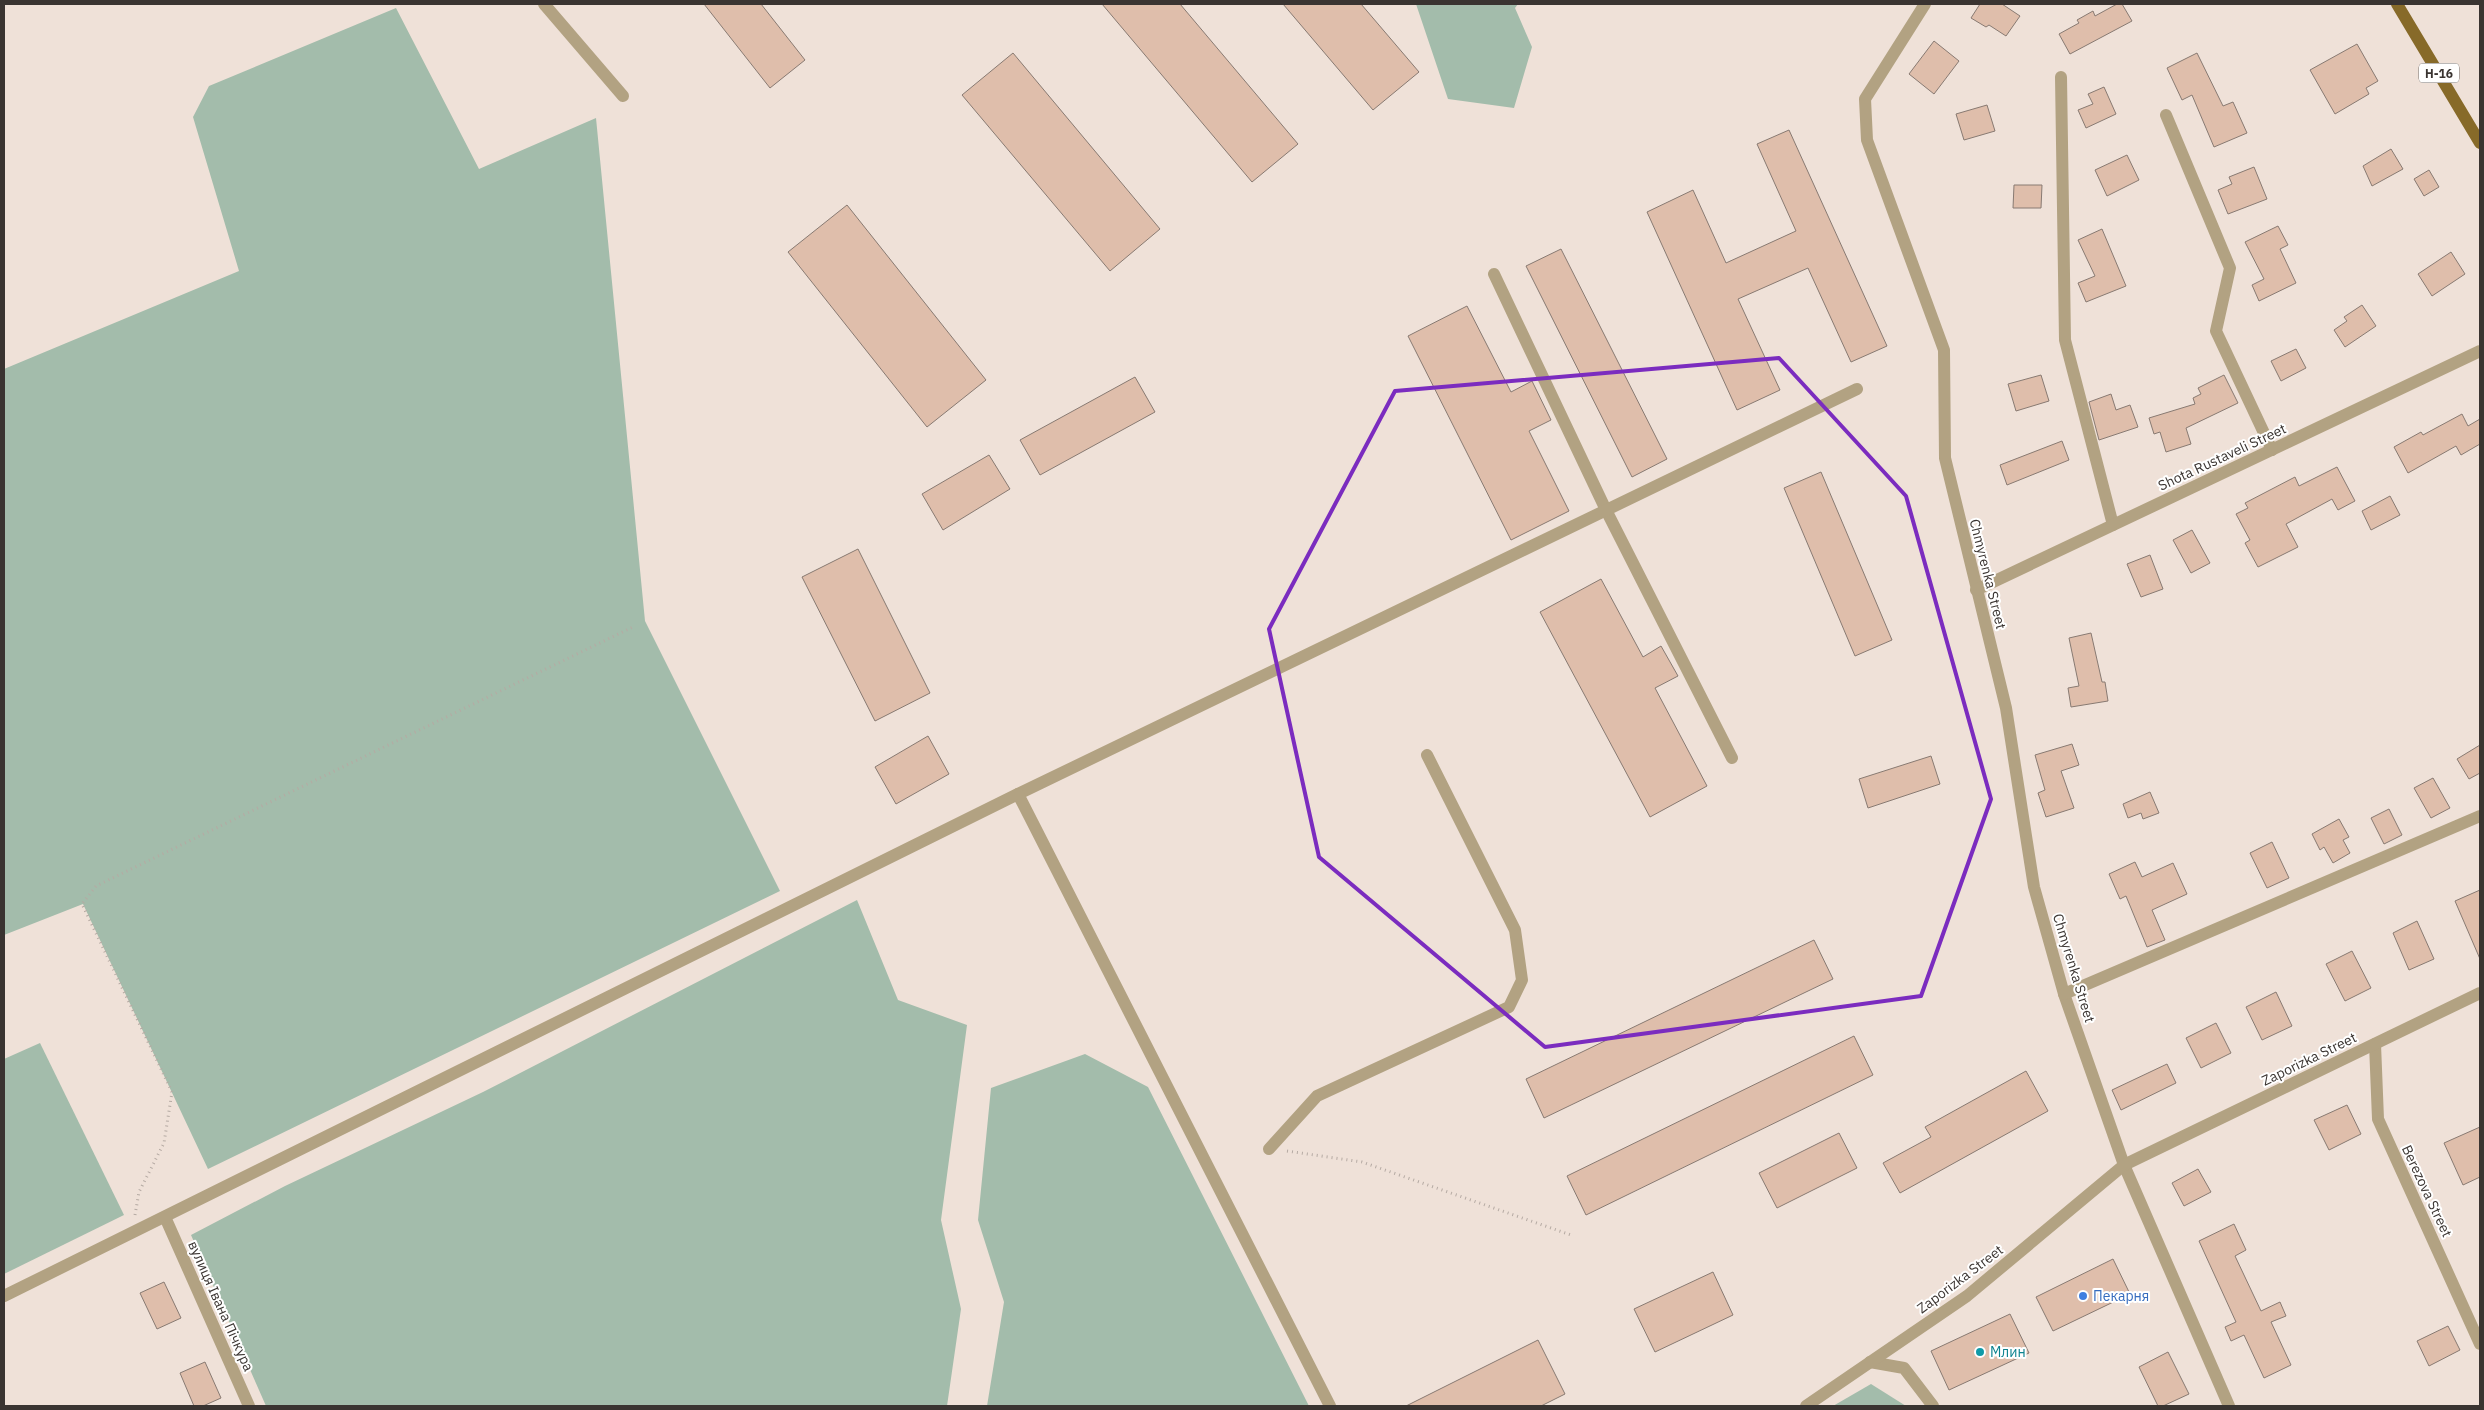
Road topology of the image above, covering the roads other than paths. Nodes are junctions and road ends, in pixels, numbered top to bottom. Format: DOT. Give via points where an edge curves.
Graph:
graph roads {
  1 [pos="544,4"];
  2 [pos="1925,4"];
  3 [pos="2397,4"];
  4 [pos="2061,76"];
  5 [pos="623,96"];
  6 [pos="2166,115"];
  7 [pos="2480,143"];
  8 [pos="1494,274"];
  9 [pos="2480,351"];
  10 [pos="1857,389"];
  11 [pos="2272,450"];
  12 [pos="1606,510"];
  13 [pos="2113,525"];
  14 [pos="1976,590"];
  15 [pos="1427,754"];
  16 [pos="1732,758"];
  17 [pos="1018,794"];
  18 [pos="2480,816"];
  19 [pos="2480,993"];
  20 [pos="2064,994"];
  21 [pos="2375,1044"];
  22 [pos="1269,1149"];
  23 [pos="2124,1165"];
  24 [pos="165,1217"];
  25 [pos="4,1296"];
  26 [pos="2480,1344"];
  27 [pos="1870,1362"];
  28 [pos="1932,1403"];
  29 [pos="249,1406"];
  30 [pos="1330,1406"];
  31 [pos="1806,1406"];
  32 [pos="2229,1406"];
  1 -- 5 [label="street"];
  2 -- 14 [label="street, Chmyrenka Street" via="1865,99 1867,140 1944,350 1945,458"];
  3 -- 7 [label="main road, Н-16"];
  4 -- 13 [label="street" via="2065,340"];
  6 -- 11 [label="street" via="2230,268 2216,331"];
  8 -- 12 [label="street"];
  9 -- 11 [label="street, Shota Rustaveli Street"];
  10 -- 12 [label="street"];
  11 -- 13 [label="street, Shota Rustaveli Street"];
  12 -- 16 [label="street"];
  12 -- 17 [label="street"];
  13 -- 14 [label="street, Shota Rustaveli Street"];
  14 -- 20 [label="street, Chmyrenka Street" via="2006,708 2034,887"];
  15 -- 22 [label="street" via="1515,930 1522,980 1509,1006 1317,1096"];
  17 -- 24 [label="street"];
  17 -- 30 [label="street"];
  18 -- 20 [label="street"];
  19 -- 21 [label="street, Zaporizka Street"];
  20 -- 23 [label="street, Chmyrenka Street"];
  21 -- 23 [label="street, Zaporizka Street"];
  21 -- 26 [label="street, Berezova Street" via="2378,1119"];
  23 -- 27 [label="street, Zaporizka Street" via="1967,1296"];
  23 -- 32 [label="street"];
  24 -- 25 [label="street"];
  24 -- 29 [label="street, вулиця Івана Пічкура"];
  27 -- 28 [label="street" via="1904,1368"];
  27 -- 31 [label="street, Zaporizka Street"];
}
